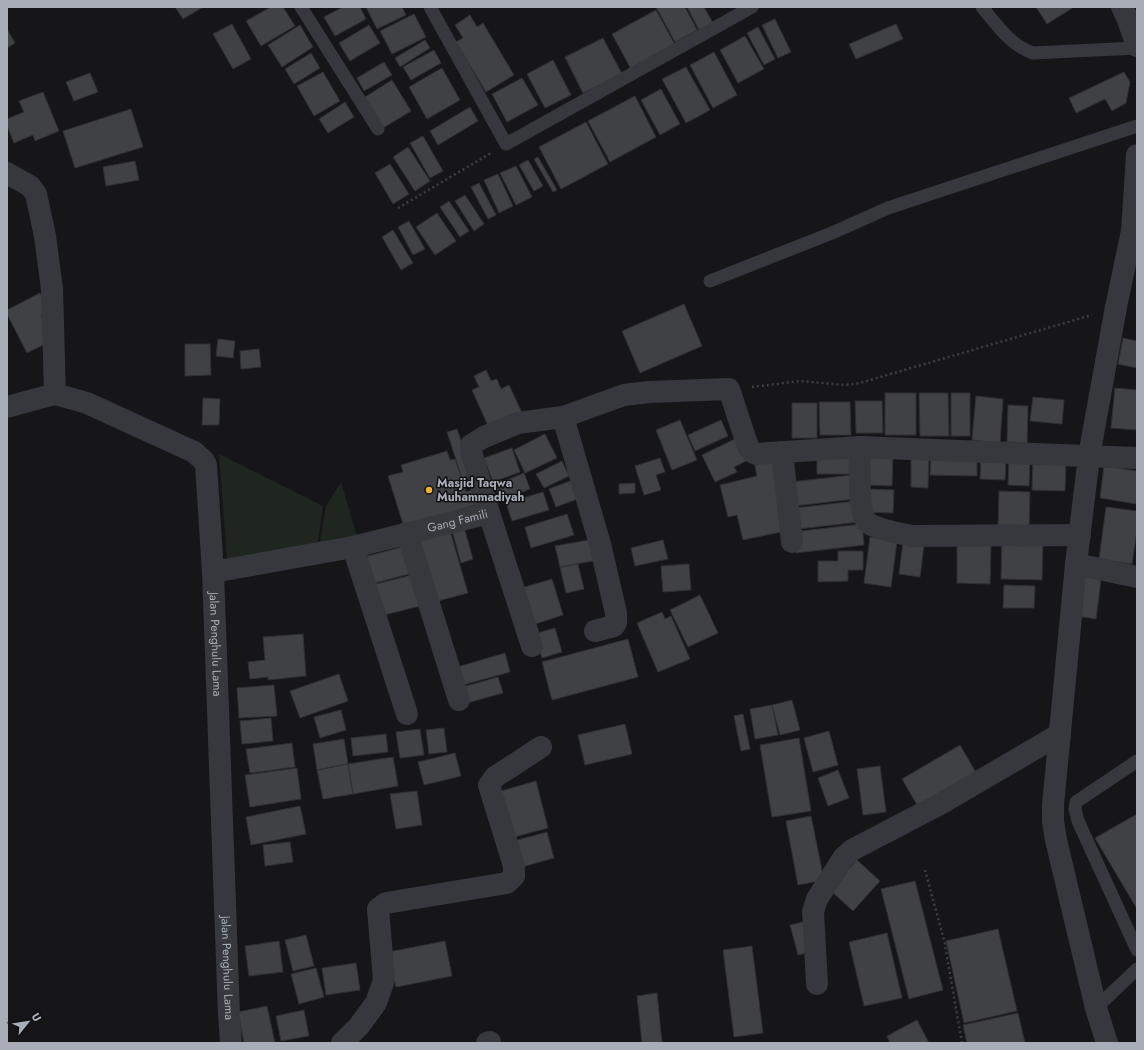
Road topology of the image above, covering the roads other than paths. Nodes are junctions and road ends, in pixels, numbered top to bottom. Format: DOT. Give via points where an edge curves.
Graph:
graph roads {
  1 [pos="301,7"];
  2 [pos="430,7"];
  3 [pos="752,7"];
  4 [pos="982,7"];
  5 [pos="1122,7"];
  6 [pos="1137,47"];
  7 [pos="1137,126"];
  8 [pos="378,129"];
  9 [pos="1137,155"];
  10 [pos="7,173"];
  11 [pos="1134,232"];
  12 [pos="710,281"];
  13 [pos="56,394"];
  14 [pos="7,407"];
  15 [pos="563,417"];
  16 [pos="860,447"];
  17 [pos="782,452"];
  18 [pos="1089,456"];
  19 [pos="1137,458"];
  20 [pos="489,513"];
  21 [pos="407,533"];
  22 [pos="1080,535"];
  23 [pos="792,542"];
  24 [pos="353,547"];
  25 [pos="1076,564"];
  26 [pos="213,572"];
  27 [pos="1137,577"];
  28 [pos="594,631"];
  29 [pos="532,646"];
  30 [pos="459,700"];
  31 [pos="407,714"];
  32 [pos="1060,734"];
  33 [pos="541,747"];
  34 [pos="1137,761"];
  35 [pos="1137,950"];
  36 [pos="1137,969"];
  37 [pos="817,984"];
  38 [pos="1096,1008"];
  39 [pos="231,1043"];
  40 [pos="342,1043"];
  41 [pos="1107,1043"];
  1 -- 8 [label="lane"];
  2 -- 3 [label="lane" via="506,144"];
  4 -- 6 [label="lane" via="1011,41 1020,48 1034,53"];
  5 -- 6 [label="street"];
  7 -- 12 [label="lane" via="888,208"];
  9 -- 11 [label="street"];
  10 -- 13 [label="street" via="30,186 36,194 52,289"];
  11 -- 18 [label="street" via="1116,308"];
  13 -- 14 [label="street"];
  13 -- 26 [label="street, Jalan Penghulu Lama" via="87,403 194,452 204,461 207,471"];
  15 -- 17 [label="street, Gang Famili" via="624,395 729,389 748,447 752,452"];
  15 -- 20 [label="street, Gang Famili" via="518,423 471,445"];
  15 -- 28 [label="street" via="600,544 616,613 614,626"];
  16 -- 17 [label="street"];
  16 -- 18 [label="street"];
  16 -- 22 [label="street" via="861,502 863,517 869,523 898,534 912,536"];
  17 -- 23 [label="street"];
  18 -- 19 [label="street"];
  18 -- 22 [label="street"];
  20 -- 21 [label="street, Gang Famili"];
  20 -- 29 [label="street"];
  21 -- 24 [label="street, Gang Famili"];
  21 -- 30 [label="street"];
  22 -- 25 [label="street"];
  24 -- 26 [label="street, Gang Famili"];
  24 -- 31 [label="street"];
  25 -- 27 [label="street"];
  25 -- 32 [label="street"];
  26 -- 39 [label="street, Jalan Penghulu Lama"];
  32 -- 37 [label="street" via="942,803 844,856 817,899 813,912"];
  32 -- 38 [label="street" via="1052,821"];
  33 -- 40 [label="street" via="495,777 489,785 514,866 514,876 506,883 386,903 378,909 384,980 376,1003"];
  34 -- 35 [label="lane" via="1076,802 1075,809 1078,822"];
  36 -- 38 [label="lane"];
  38 -- 41 [label="street"];
}
